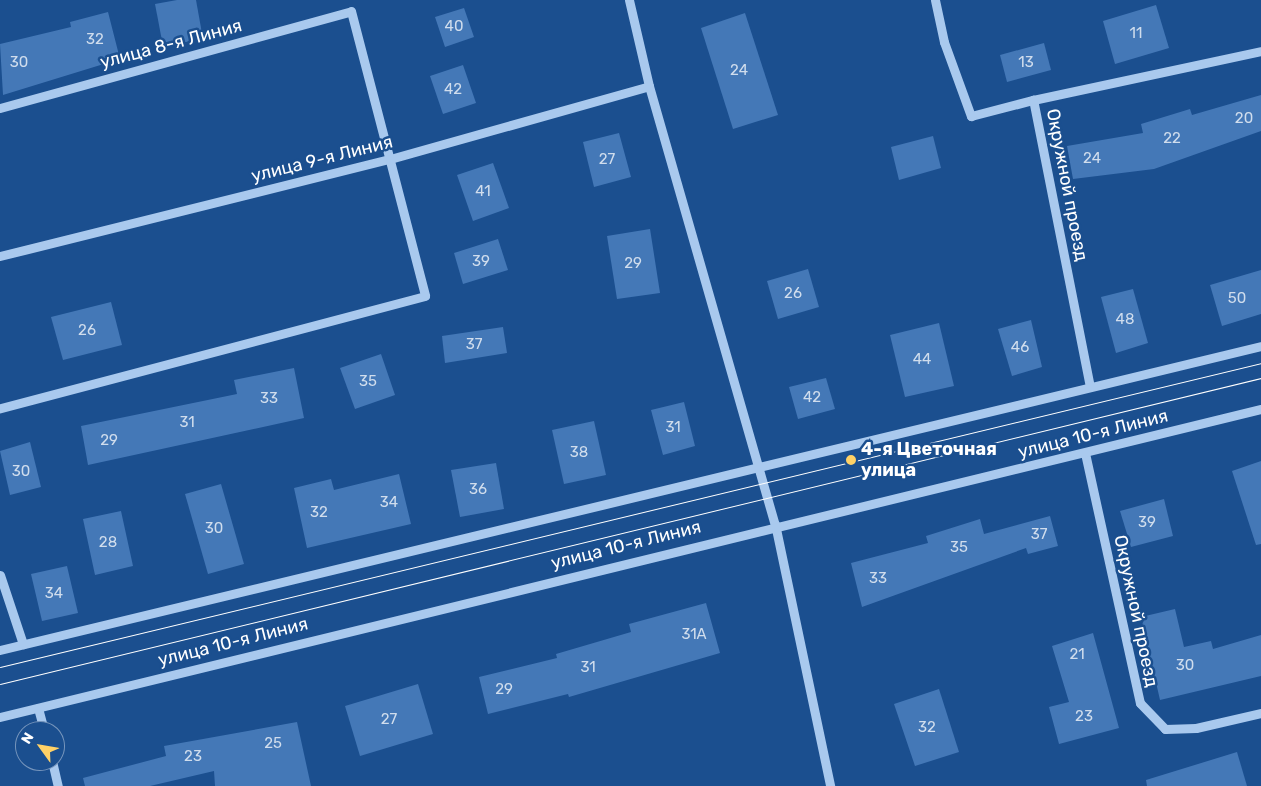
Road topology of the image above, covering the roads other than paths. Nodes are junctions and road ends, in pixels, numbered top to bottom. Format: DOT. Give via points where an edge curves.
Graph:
graph roads {
  1 [pos="629,0"];
  2 [pos="935,0"];
  3 [pos="1261,50"];
  4 [pos="649,86"];
  5 [pos="1033,100"];
  6 [pos="0,108"];
  7 [pos="390,159"];
  8 [pos="0,256"];
  9 [pos="1261,346"];
  10 [pos="1090,387"];
  11 [pos="0,408"];
  12 [pos="1261,409"];
  13 [pos="1085,453"];
  14 [pos="760,469"];
  15 [pos="775,524"];
  16 [pos="0,575"];
  17 [pos="23,644"];
  18 [pos="0,650"];
  19 [pos="38,708"];
  20 [pos="1261,713"];
  21 [pos="0,717"];
  22 [pos="41,721"];
  23 [pos="54,771"];
  24 [pos="58,786"];
  25 [pos="830,786"];
  1 -- 4 [label="street"];
  2 -- 5 [label="street" via="944,42 971,116"];
  3 -- 5 [label="street, Окружной проезд"];
  4 -- 7 [label="street, улица 9-я Линия"];
  4 -- 14 [label="street"];
  5 -- 10 [label="street, Окружной проезд"];
  6 -- 7 [label="street, улица 8-я Линия" via="351,11"];
  7 -- 8 [label="street, улица 9-я Линия"];
  7 -- 11 [label="street" via="424,296"];
  9 -- 10 [label="street"];
  10 -- 14 [label="street"];
  12 -- 13 [label="street, улица 10-я Линия"];
  13 -- 15 [label="street, улица 10-я Линия"];
  13 -- 20 [label="street, Окружной проезд" via="1140,703 1164,729 1196,728"];
  14 -- 15 [label="street"];
  14 -- 17 [label="street"];
  15 -- 19 [label="street, улица 10-я Линия"];
  15 -- 25 [label="street"];
  16 -- 17 [label="street"];
  17 -- 18 [label="street"];
  19 -- 21 [label="street, улица 10-я Линия"];
  19 -- 22 [label="street"];
  23 -- 24 [label="street"];
}
